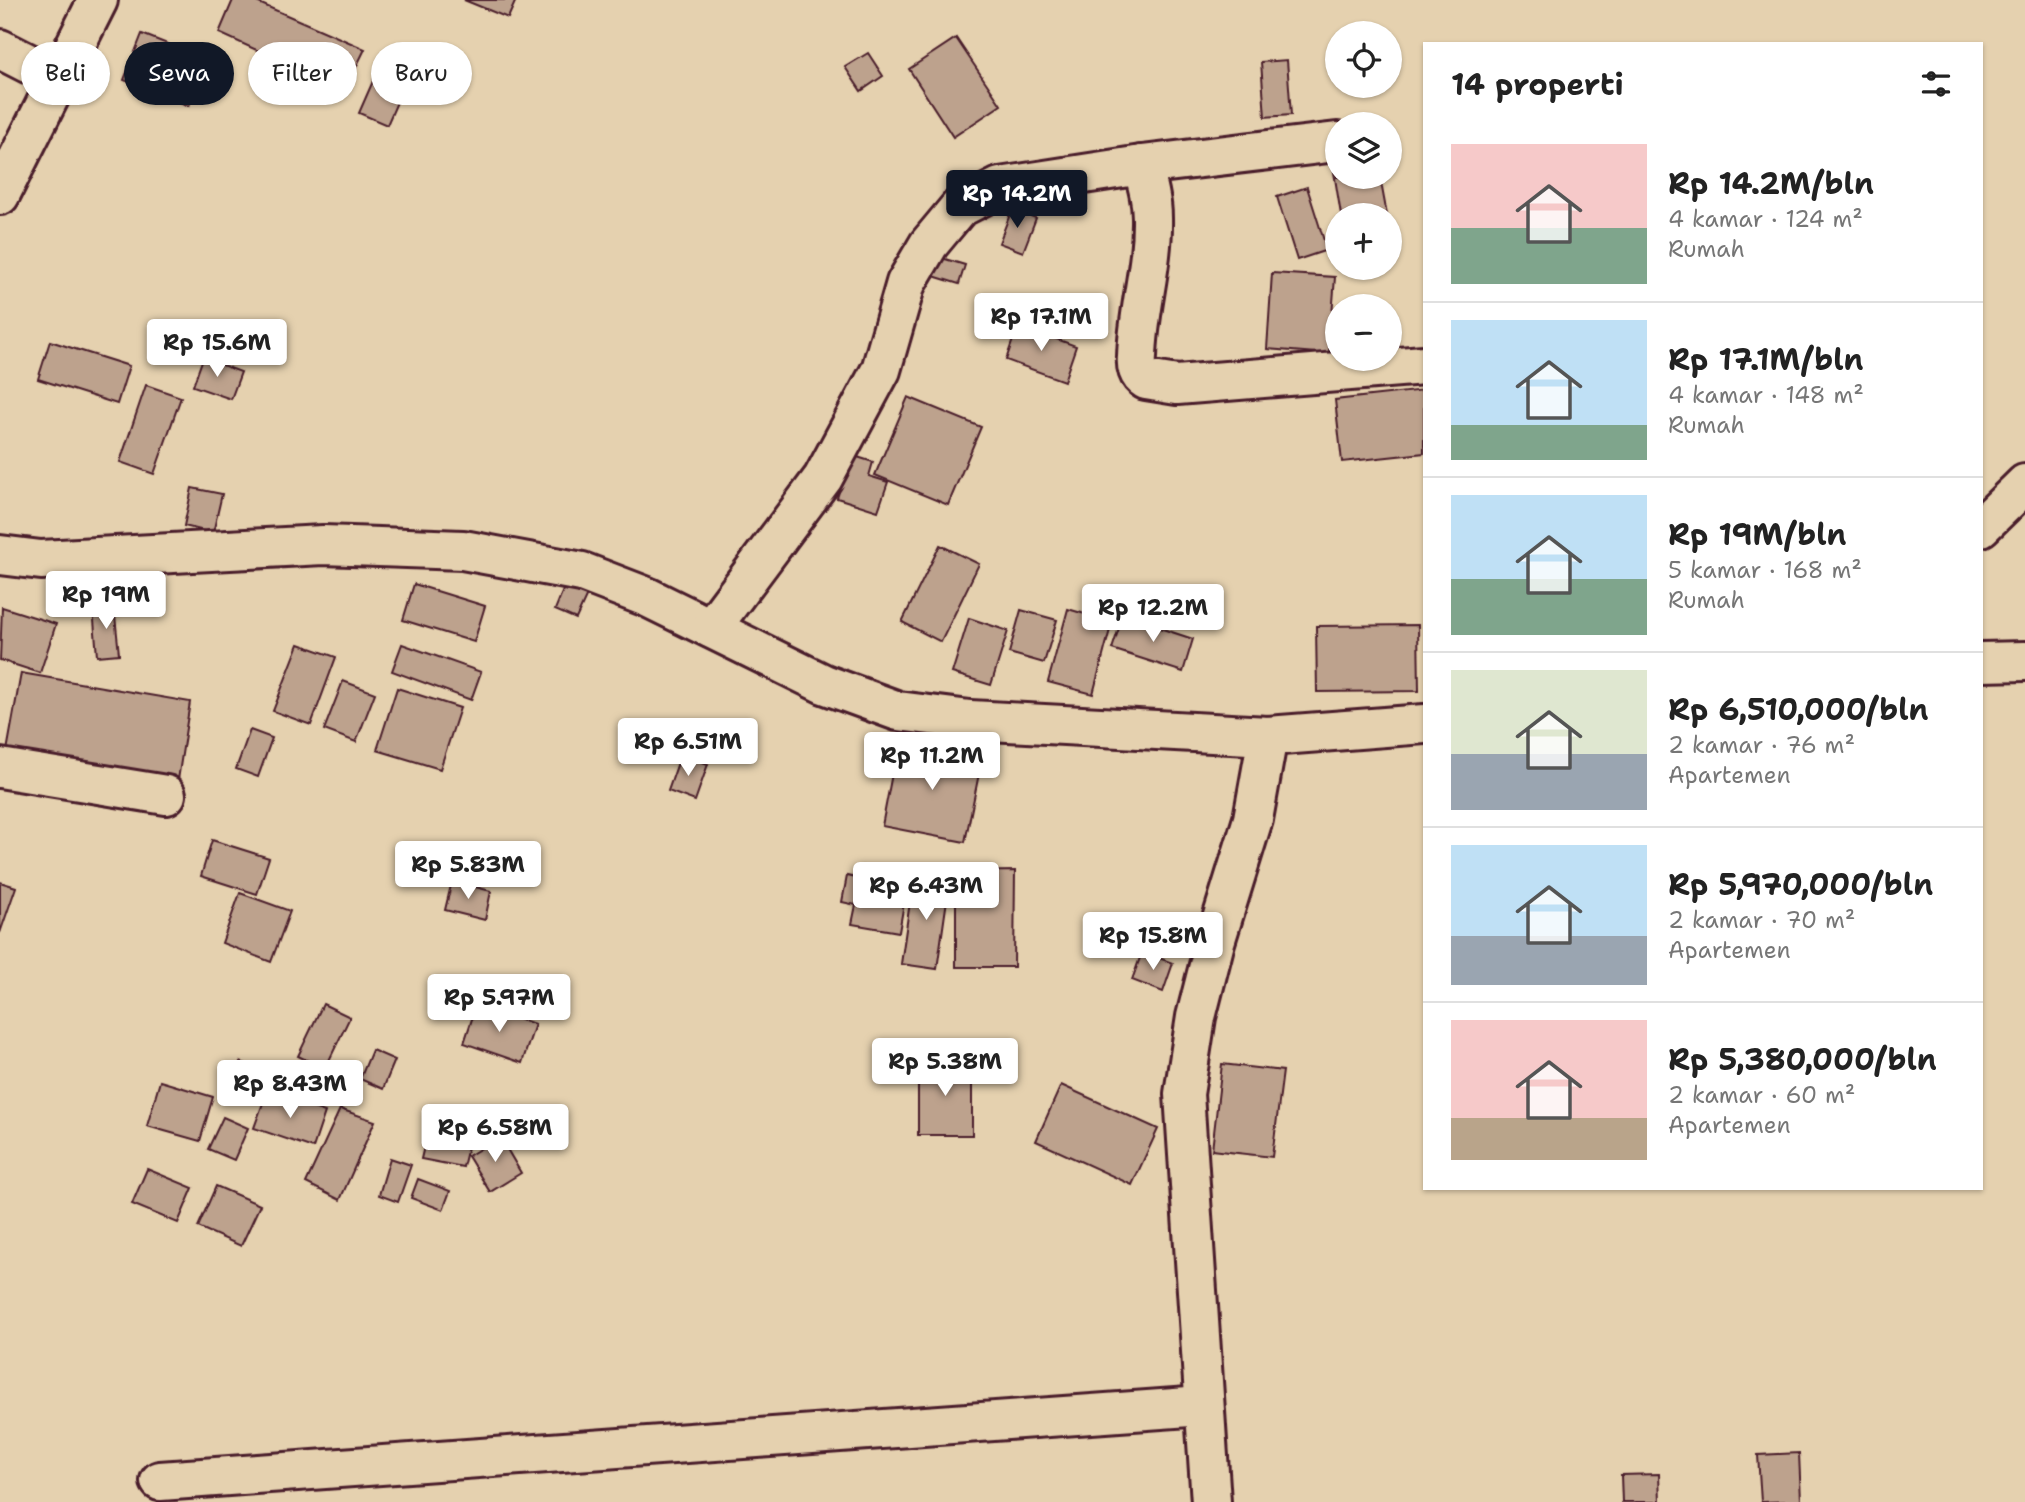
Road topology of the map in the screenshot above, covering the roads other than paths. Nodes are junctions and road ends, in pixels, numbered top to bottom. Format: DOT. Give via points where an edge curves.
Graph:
graph roads {
  1 [pos="98,0"];
  2 [pos="76,42"];
  3 [pos="0,49"];
  4 [pos="21,60"];
  5 [pos="44,105"];
  6 [pos="1325,143"];
  7 [pos="1142,165"];
  8 [pos="0,195"];
  9 [pos="1423,365"];
  10 [pos="2025,484"];
  11 [pos="1983,525"];
  12 [pos="0,555"];
  13 [pos="711,628"];
  14 [pos="2025,661"];
  15 [pos="1983,663"];
  16 [pos="1423,724"];
  17 [pos="1268,736"];
  18 [pos="0,768"];
  19 [pos="166,795"];
  20 [pos="1203,1405"];
  21 [pos="160,1481"];
  22 [pos="1211,1502"];
  1 -- 2 [label="main road"];
  3 -- 4 [label="main road"];
  5 -- 8 [label="main road"];
  6 -- 7 [label="main road"];
  7 -- 9 [label="main road" via="1153,219 1136,357 1138,371 1146,380 1177,385"];
  7 -- 13 [label="main road" via="1000,187 959,208 929,244 906,284 881,370 823,478"];
  10 -- 11 [label="main road"];
  12 -- 13 [label="main road" via="41,560 323,545 463,550 582,572"];
  13 -- 17 [label="main road" via="824,684 898,711 970,720"];
  14 -- 15 [label="main road"];
  16 -- 17 [label="main road"];
  17 -- 20 [label="main road" via="1253,820 1196,1017 1184,1094"];
  18 -- 19 [label="main road"];
  20 -- 21 [label="main road"];
  20 -- 22 [label="main road"];
}
